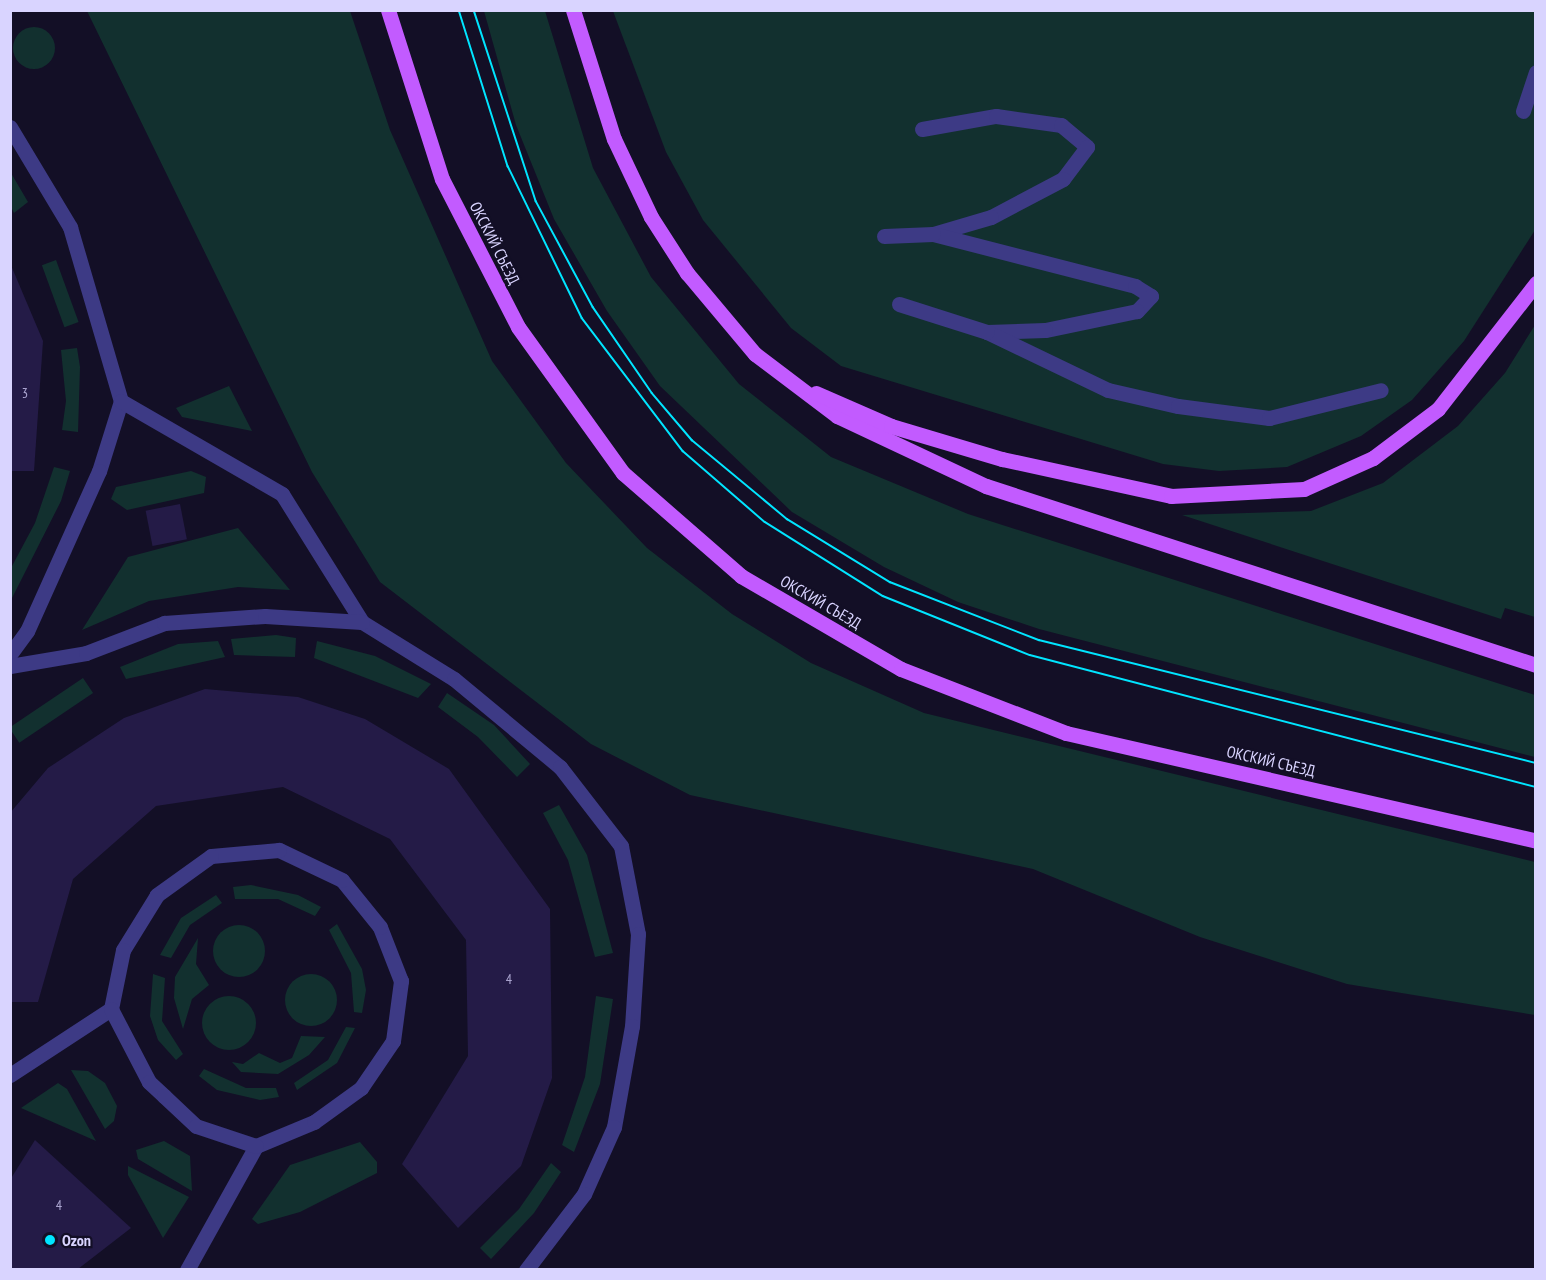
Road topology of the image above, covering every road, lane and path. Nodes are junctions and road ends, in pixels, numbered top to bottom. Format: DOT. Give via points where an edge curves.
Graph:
graph roads {
  1 [pos="388,10"];
  2 [pos="573,10"];
  3 [pos="1536,72"];
  4 [pos="1523,111"];
  5 [pos="10,128"];
  6 [pos="922,129"];
  7 [pos="933,234"];
  8 [pos="884,236"];
  9 [pos="1536,283"];
  10 [pos="899,304"];
  11 [pos="987,332"];
  12 [pos="788,381"];
  13 [pos="1381,390"];
  14 [pos="122,401"];
  15 [pos="362,622"];
  16 [pos="10,654"];
  17 [pos="1536,665"];
  18 [pos="10,666"];
  19 [pos="1536,841"];
  20 [pos="111,1009"];
  21 [pos="10,1075"];
  22 [pos="256,1146"];
  23 [pos="187,1269"];
  24 [pos="526,1269"];
  1 -- 19 [label="main road, ОКСКИЙ СЪЕЗД" via="442,179 518,327 623,473 741,576 901,669 1066,733"];
  2 -- 12 [label="main road" via="614,139 651,217 719,314"];
  3 -- 4 [label="street"];
  5 -- 14 [label="street" via="70,227"];
  6 -- 7 [label="street" via="996,116 1061,125 1087,147 1063,179 991,217"];
  7 -- 8 [label="street"];
  7 -- 11 [label="street" via="1135,286 1150,296 1137,311 1046,330"];
  9 -- 12 [label="main road" via="1438,409 1373,458 1304,489 1172,496 1111,484 891,426"];
  10 -- 11 [label="street"];
  11 -- 13 [label="street" via="1108,390 1178,406 1269,418"];
  12 -- 17 [label="main road" via="872,435 986,486"];
  14 -- 15 [label="street" via="282,494"];
  14 -- 16 [label="street" via="99,471 27,631"];
  15 -- 18 [label="street" via="265,616 164,624 86,653"];
  15 -- 24 [label="street" via="454,679 560,767 621,846 638,934 632,1026 614,1127 584,1194"];
  20 -- 21 [label="street"];
  20 -- 22 [label="street" via="149,1082 172,1104 196,1126"];
  20 -- 22 [label="street" via="123,950 157,895 211,856 279,850 342,880 380,927 401,981 393,1041 361,1088 314,1122"];
  22 -- 23 [label="street"];
}
